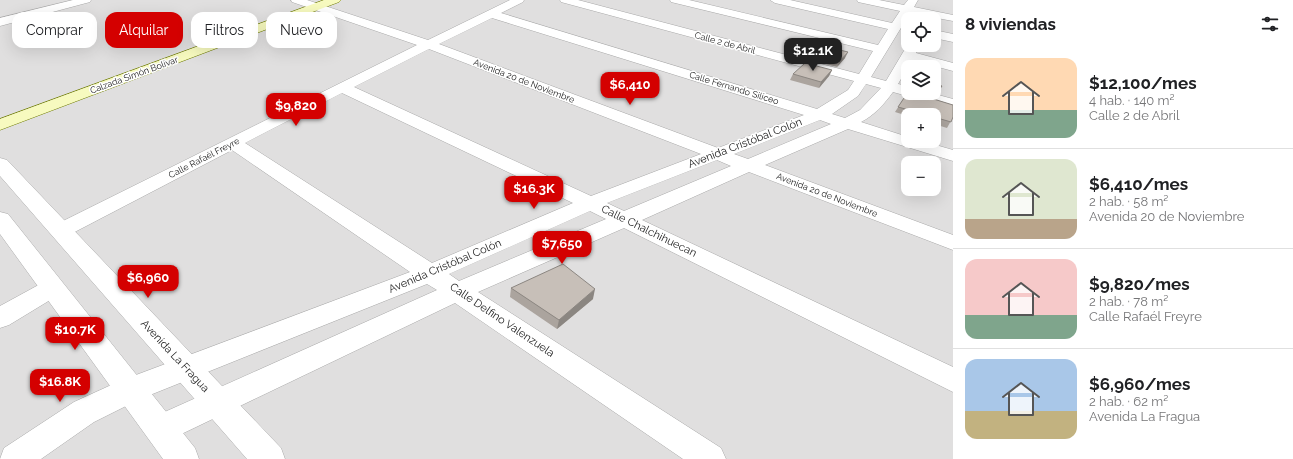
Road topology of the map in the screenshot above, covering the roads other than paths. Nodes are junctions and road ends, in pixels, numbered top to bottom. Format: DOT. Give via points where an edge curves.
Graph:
graph roads {
  1 [pos="86,0"];
  2 [pos="335,0"];
  3 [pos="519,0"];
  4 [pos="565,0"];
  5 [pos="675,0"];
  6 [pos="775,0"];
  7 [pos="862,0"];
  8 [pos="308,2"];
  9 [pos="910,4"];
  10 [pos="930,12"];
  11 [pos="492,14"];
  12 [pos="941,15"];
  13 [pos="953,18"];
  14 [pos="0,22"];
  15 [pos="895,26"];
  16 [pos="941,35"];
  17 [pos="953,38"];
  18 [pos="427,44"];
  19 [pos="880,49"];
  20 [pos="910,52"];
  21 [pos="916,52"];
  22 [pos="953,66"];
  23 [pos="863,79"];
  24 [pos="342,87"];
  25 [pos="899,89"];
  26 [pos="939,100"];
  27 [pos="953,104"];
  28 [pos="0,114"];
  29 [pos="819,114"];
  30 [pos="847,123"];
  31 [pos="0,125"];
  32 [pos="233,143"];
  33 [pos="717,154"];
  34 [pos="953,156"];
  35 [pos="0,164"];
  36 [pos="748,165"];
  37 [pos="590,203"];
  38 [pos="0,219"];
  39 [pos="624,219"];
  40 [pos="60,231"];
  41 [pos="953,243"];
  42 [pos="430,273"];
  43 [pos="52,288"];
  44 [pos="458,291"];
  45 [pos="0,318"];
  46 [pos="187,370"];
  47 [pos="953,380"];
  48 [pos="130,390"];
  49 [pos="217,402"];
  50 [pos="160,429"];
  51 [pos="15,459"];
  52 [pos="183,459"];
  53 [pos="269,459"];
  54 [pos="710,459"];
  1 -- 14 [label="street"];
  2 -- 8 [label="main road, Calzada Simón Bolívar"];
  3 -- 11 [label="street, Calle Rafaél Freyre"];
  4 -- 23 [label="street, Calle 2 de Abril"];
  5 -- 19 [label="street"];
  6 -- 15 [label="street"];
  7 -- 9 [label="street"];
  8 -- 18 [label="street, Avenida 20 de Noviembre"];
  8 -- 28 [label="main road, Calzada Simón Bolívar"];
  8 -- 31 [label="main road, Calzada Simón Bolívar"];
  9 -- 10 [label="street"];
  9 -- 15 [label="street, Avenida Cristóbal Colón"];
  11 -- 18 [label="street, Calle Rafaél Freyre"];
  11 -- 29 [label="street, Calle Fernando Silíceo"];
  12 -- 13 [label="street"];
  15 -- 19 [label="street, Avenida Cristóbal Colón"];
  16 -- 17 [label="street"];
  18 -- 24 [label="street, Calle Rafaél Freyre"];
  18 -- 33 [label="street, Avenida 20 de Noviembre"];
  19 -- 23 [label="street, Avenida Cristóbal Colón"];
  20 -- 25 [label="street, Avenida Cristóbal Colón"];
  21 -- 22 [label="street"];
  23 -- 25 [label="street, Calle 2 de Abril"];
  23 -- 29 [label="street, Avenida Cristóbal Colón" via="853,93"];
  24 -- 32 [label="street, Calle Rafaél Freyre"];
  24 -- 37 [label="street, Calle Chalchihuecan"];
  25 -- 30 [label="street, Avenida Cristóbal Colón" via="878,101 865,114"];
  26 -- 27 [label="street"];
  29 -- 30 [label="street, Calle Fernando Silíceo"];
  29 -- 33 [label="street, Avenida Cristóbal Colón"];
  30 -- 34 [label="street, Calle Fernando Silíceo"];
  30 -- 36 [label="street, Avenida Cristóbal Colón"];
  32 -- 40 [label="street, Calle Rafaél Freyre"];
  32 -- 42 [label="street, Calle Delfino Valenzuela"];
  33 -- 36 [label="street, Avenida 20 de Noviembre"];
  33 -- 37 [label="street, Avenida Cristóbal Colón"];
  35 -- 40 [label="street, Avenida La Fragua"];
  36 -- 39 [label="street, Avenida Cristóbal Colón"];
  36 -- 41 [label="street, Avenida 20 de Noviembre"];
  37 -- 39 [label="street, Calle Chalchihuecan"];
  37 -- 42 [label="street, Avenida Cristóbal Colón"];
  38 -- 43 [label="street"];
  39 -- 44 [label="street, Avenida Cristóbal Colón"];
  39 -- 47 [label="street, Calle Chalchihuecan"];
  40 -- 46 [label="street, Avenida La Fragua"];
  42 -- 44 [label="street, Calle Delfino Valenzuela"];
  42 -- 46 [label="street, Avenida Cristóbal Colón"];
  43 -- 45 [label="street"];
  43 -- 48 [label="street"];
  44 -- 49 [label="street, Avenida Cristóbal Colón"];
  44 -- 54 [label="street, Calle Delfino Valenzuela"];
  46 -- 48 [label="street, Avenida Cristóbal Colón"];
  46 -- 49 [label="street, Avenida La Fragua"];
  48 -- 50 [label="street"];
  48 -- 51 [label="street, Avenida Cristóbal Colón" via="84,412"];
  49 -- 50 [label="street, Avenida Cristóbal Colón"];
  49 -- 53 [label="street, Avenida La Fragua"];
  50 -- 52 [label="street"];
}
